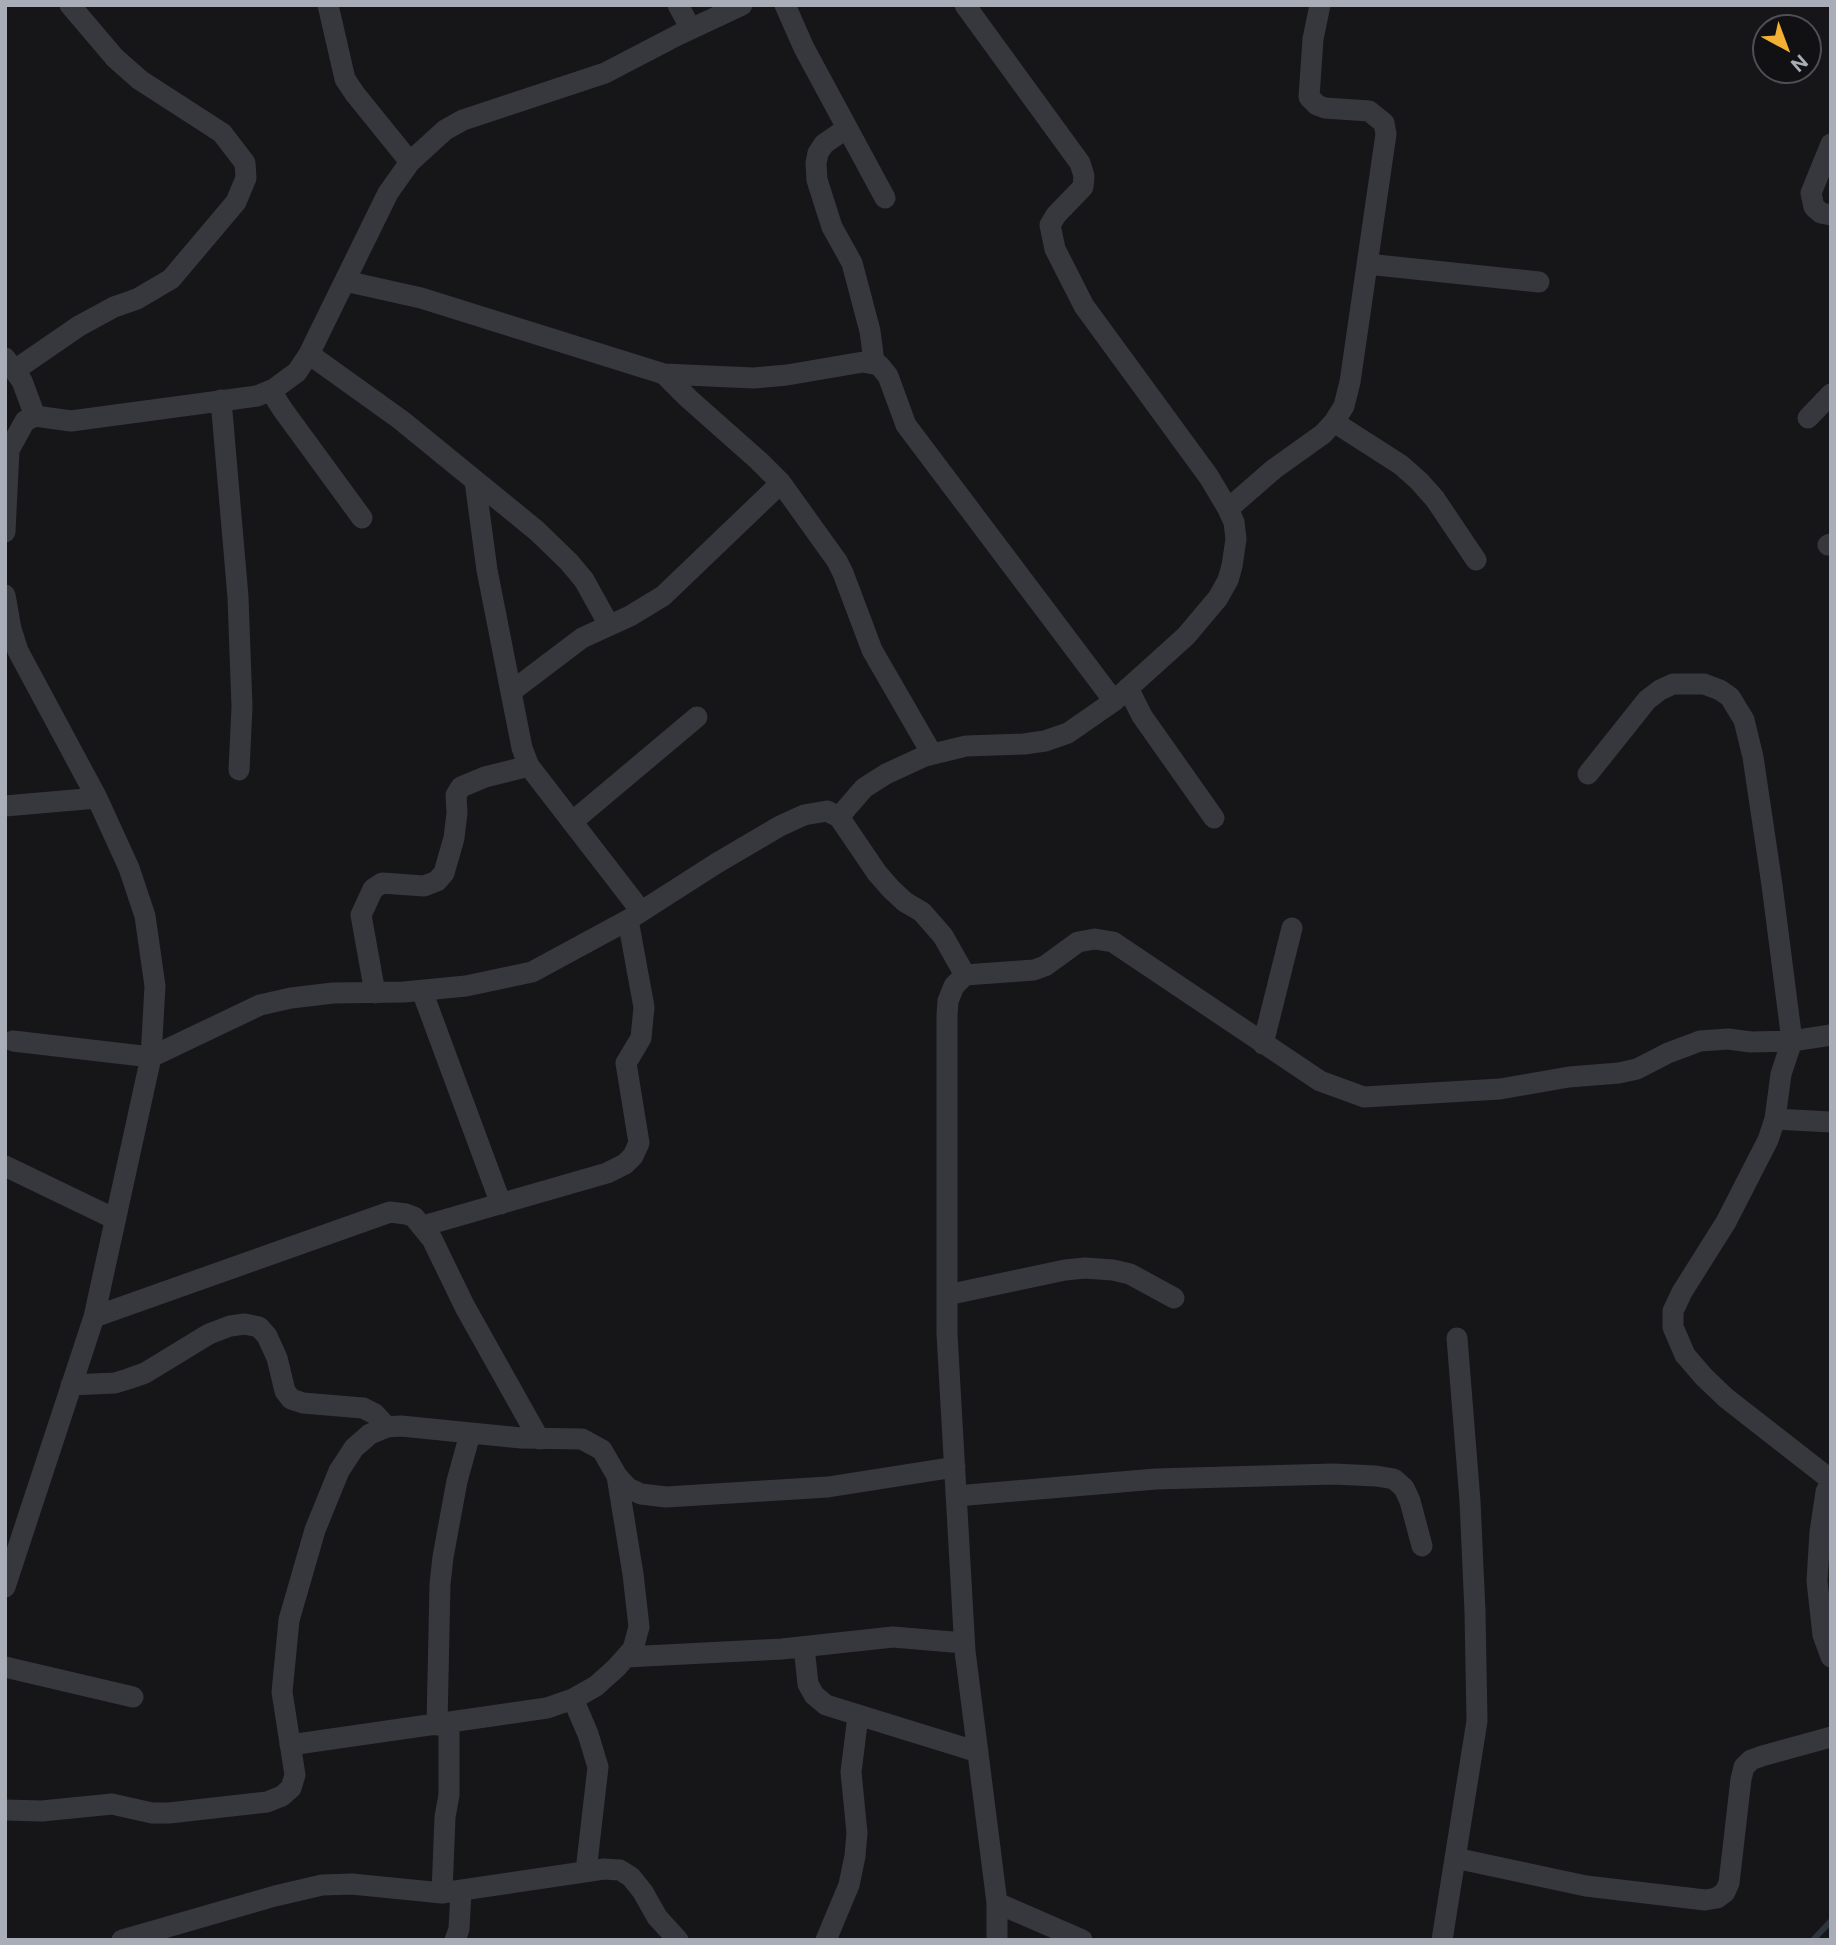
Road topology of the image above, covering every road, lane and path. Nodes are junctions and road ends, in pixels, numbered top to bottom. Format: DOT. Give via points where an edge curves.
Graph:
graph roads {
  1 [pos="70,5"];
  2 [pos="328,5"];
  3 [pos="678,5"];
  4 [pos="742,5"];
  5 [pos="785,5"];
  6 [pos="965,5"];
  7 [pos="1320,5"];
  8 [pos="691,29"];
  9 [pos="847,128"];
  10 [pos="1831,144"];
  11 [pos="410,162"];
  12 [pos="885,198"];
  13 [pos="1831,215"];
  14 [pos="1367,264"];
  15 [pos="345,281"];
  16 [pos="1539,282"];
  17 [pos="309,354"];
  18 [pos="874,362"];
  19 [pos="10,364"];
  20 [pos="664,374"];
  21 [pos="274,389"];
  22 [pos="1831,394"];
  23 [pos="221,400"];
  24 [pos="35,416"];
  25 [pos="1808,418"];
  26 [pos="1334,422"];
  27 [pos="10,438"];
  28 [pos="475,481"];
  29 [pos="781,483"];
  30 [pos="1228,509"];
  31 [pos="362,518"];
  32 [pos="5,532"];
  33 [pos="1476,560"];
  34 [pos="6,604"];
  35 [pos="609,625"];
  36 [pos="512,691"];
  37 [pos="1121,695"];
  38 [pos="697,717"];
  39 [pos="932,754"];
  40 [pos="529,766"];
  41 [pos="239,770"];
  42 [pos="1588,774"];
  43 [pos="97,798"];
  44 [pos="5,806"];
  45 [pos="839,817"];
  46 [pos="1214,818"];
  47 [pos="572,822"];
  48 [pos="635,915"];
  49 [pos="1292,928"];
  50 [pos="965,975"];
  51 [pos="422,991"];
  52 [pos="375,993"];
  53 [pos="1831,1035"];
  54 [pos="13,1041"];
  55 [pos="1792,1041"];
  56 [pos="1263,1044"];
  57 [pos="151,1057"];
  58 [pos="1775,1119"];
  59 [pos="1831,1122"];
  60 [pos="5,1166"];
  61 [pos="501,1204"];
  62 [pos="115,1219"];
  63 [pos="423,1226"];
  64 [pos="947,1295"];
  65 [pos="1174,1298"];
  66 [pos="94,1317"];
  67 [pos="1457,1338"];
  68 [pos="71,1385"];
  69 [pos="387,1427"];
  70 [pos="470,1434"];
  71 [pos="539,1439"];
  72 [pos="955,1467"];
  73 [pos="617,1476"];
  74 [pos="956,1496"];
  75 [pos="1422,1546"];
  76 [pos="5,1587"];
  77 [pos="964,1643"];
  78 [pos="804,1647"];
  79 [pos="626,1657"];
  80 [pos="1831,1657"];
  81 [pos="5,1667"];
  82 [pos="134,1697"];
  83 [pos="573,1699"];
  84 [pos="858,1716"];
  85 [pos="443,1724"];
  86 [pos="1831,1737"];
  87 [pos="290,1745"];
  88 [pos="978,1752"];
  89 [pos="5,1810"];
  90 [pos="1471,1862"];
  91 [pos="586,1871"];
  92 [pos="451,1892"];
  93 [pos="998,1903"];
  94 [pos="130,1939"];
  95 [pos="455,1940"];
  96 [pos="678,1940"];
  97 [pos="826,1940"];
  98 [pos="997,1940"];
  99 [pos="1082,1940"];
  100 [pos="1442,1940"];
  1 -- 19 [label="street" via="140,80 222,133 245,163 246,178 236,202 171,279"];
  2 -- 11 [label="street" via="345,79"];
  3 -- 8 [label="street"];
  4 -- 8 [label="street"];
  5 -- 9 [label="street"];
  6 -- 30 [label="street" via="1080,163 1083,187 1050,225 1055,249 1084,306"];
  7 -- 14 [label="street" via="1309,97 1325,108 1369,111 1384,123 1386,134"];
  8 -- 11 [label="street" via="605,73 463,120 444,130"];
  9 -- 12 [label="street"];
  9 -- 18 [label="street" via="818,153 817,180 832,227 852,263"];
  10 -- 13 [label="street" via="1811,192 1814,207"];
  11 -- 15 [label="street" via="388,193"];
  14 -- 16 [label="street"];
  14 -- 26 [label="street" via="1350,383"];
  15 -- 17 [label="street"];
  15 -- 20 [label="street" via="421,298"];
  17 -- 21 [label="street" via="297,372"];
  17 -- 28 [label="street"];
  18 -- 20 [label="street" via="754,378"];
  18 -- 37 [label="street" via="888,376 906,425"];
  19 -- 24 [label="street" via="22,380"];
  20 -- 29 [label="street"];
  21 -- 23 [label="street" via="257,397"];
  21 -- 31 [label="street" via="274,396"];
  22 -- 25 [label="street"];
  23 -- 24 [label="street" via="71,421"];
  23 -- 41 [label="street" via="238,597"];
  24 -- 27 [label="street"];
  26 -- 30 [label="street"];
  26 -- 33 [label="street" via="1419,481"];
  27 -- 32 [label="street"];
  28 -- 35 [label="street" via="569,562"];
  28 -- 36 [label="street" via="487,570"];
  29 -- 35 [label="street" via="663,596"];
  29 -- 39 [label="street" via="843,573 872,650"];
  30 -- 37 [label="street" via="1236,539 1228,580 1186,636"];
  34 -- 43 [label="street" via="18,651"];
  35 -- 36 [label="street" via="582,638"];
  36 -- 40 [label="street"];
  37 -- 39 [label="street" via="1068,733 1045,741 966,746"];
  37 -- 46 [label="street" via="1142,716"];
  38 -- 47 [label="street"];
  39 -- 45 [label="street" via="864,788"];
  40 -- 47 [label="street"];
  40 -- 52 [label="street" via="461,787 456,795 454,838 444,873 437,881 424,886 382,883 373,889 361,915"];
  42 -- 55 [label="street" via="1647,700 1673,684 1703,684 1720,690 1738,707 1753,757"];
  43 -- 44 [label="street"];
  43 -- 57 [label="street" via="145,916 155,986"];
  45 -- 48 [label="street" via="827,811 804,815"];
  45 -- 50 [label="street" via="877,873 943,936"];
  47 -- 48 [label="street"];
  48 -- 51 [label="street" via="532,972"];
  48 -- 61 [label="street" via="644,1007 641,1038 626,1063 639,1143 633,1156 607,1174"];
  49 -- 56 [label="street"];
  50 -- 56 [label="street" via="1034,970 1078,942 1113,942"];
  50 -- 64 [label="street" via="948,1001"];
  51 -- 52 [label="street"];
  51 -- 61 [label="street"];
  52 -- 57 [label="street" via="333,993 260,1005"];
  53 -- 55 [label="street"];
  54 -- 57 [label="street"];
  55 -- 56 [label="street" via="1700,1041 1628,1071 1491,1090 1364,1097 1320,1081"];
  55 -- 58 [label="street"];
  57 -- 62 [label="street"];
  58 -- 59 [label="street"];
  58 -- 80 [label="street" via="1726,1222 1682,1292 1673,1311 1673,1327 1685,1355 1704,1377 1831,1480 1816,1581 1823,1635"];
  60 -- 62 [label="street"];
  61 -- 63 [label="street"];
  62 -- 66 [label="street"];
  63 -- 66 [label="street" via="414,1217 390,1212"];
  63 -- 71 [label="street"];
  64 -- 65 [label="street" via="1085,1268 1130,1274"];
  64 -- 72 [label="street"];
  66 -- 68 [label="street"];
  67 -- 90 [label="street" via="1475,1612 1477,1721"];
  68 -- 69 [label="street" via="128,1379 209,1334 244,1324 258,1327 267,1336 291,1399 363,1408"];
  68 -- 76 [label="street"];
  69 -- 70 [label="street"];
  69 -- 87 [label="street" via="354,1448 339,1471 315,1530 289,1620 282,1692"];
  70 -- 71 [label="street"];
  70 -- 85 [label="street" via="457,1481 440,1584"];
  71 -- 73 [label="street" via="582,1438 593,1443 610,1460"];
  72 -- 73 [label="street" via="828,1487 666,1497 640,1494"];
  72 -- 74 [label="street"];
  73 -- 79 [label="street" via="639,1627"];
  74 -- 75 [label="street" via="1156,1479 1376,1475 1394,1479 1404,1488"];
  74 -- 77 [label="street"];
  77 -- 78 [label="street" via="893,1637"];
  77 -- 88 [label="street"];
  78 -- 79 [label="street"];
  78 -- 84 [label="street" via="808,1684 814,1695 826,1705"];
  79 -- 83 [label="street" via="596,1686"];
  81 -- 82 [label="street"];
  83 -- 85 [label="street" via="547,1708"];
  83 -- 91 [label="street" via="598,1767"];
  84 -- 88 [label="street"];
  84 -- 97 [label="street" via="851,1772 855,1856 849,1885"];
  85 -- 87 [label="street"];
  85 -- 92 [label="street"];
  86 -- 90 [label="street" via="1762,1756 1744,1767 1729,1883 1717,1898 1586,1886"];
  87 -- 89 [label="street" via="295,1775 291,1787 267,1802 169,1813 112,1804"];
  88 -- 93 [label="street"];
  90 -- 100 [label="street"];
  91 -- 92 [label="street"];
  91 -- 96 [label="street" via="620,1870 631,1877"];
  92 -- 94 [label="street" via="322,1885"];
  92 -- 95 [label="street" via="459,1929"];
  93 -- 98 [label="street"];
  93 -- 99 [label="street"];
}
